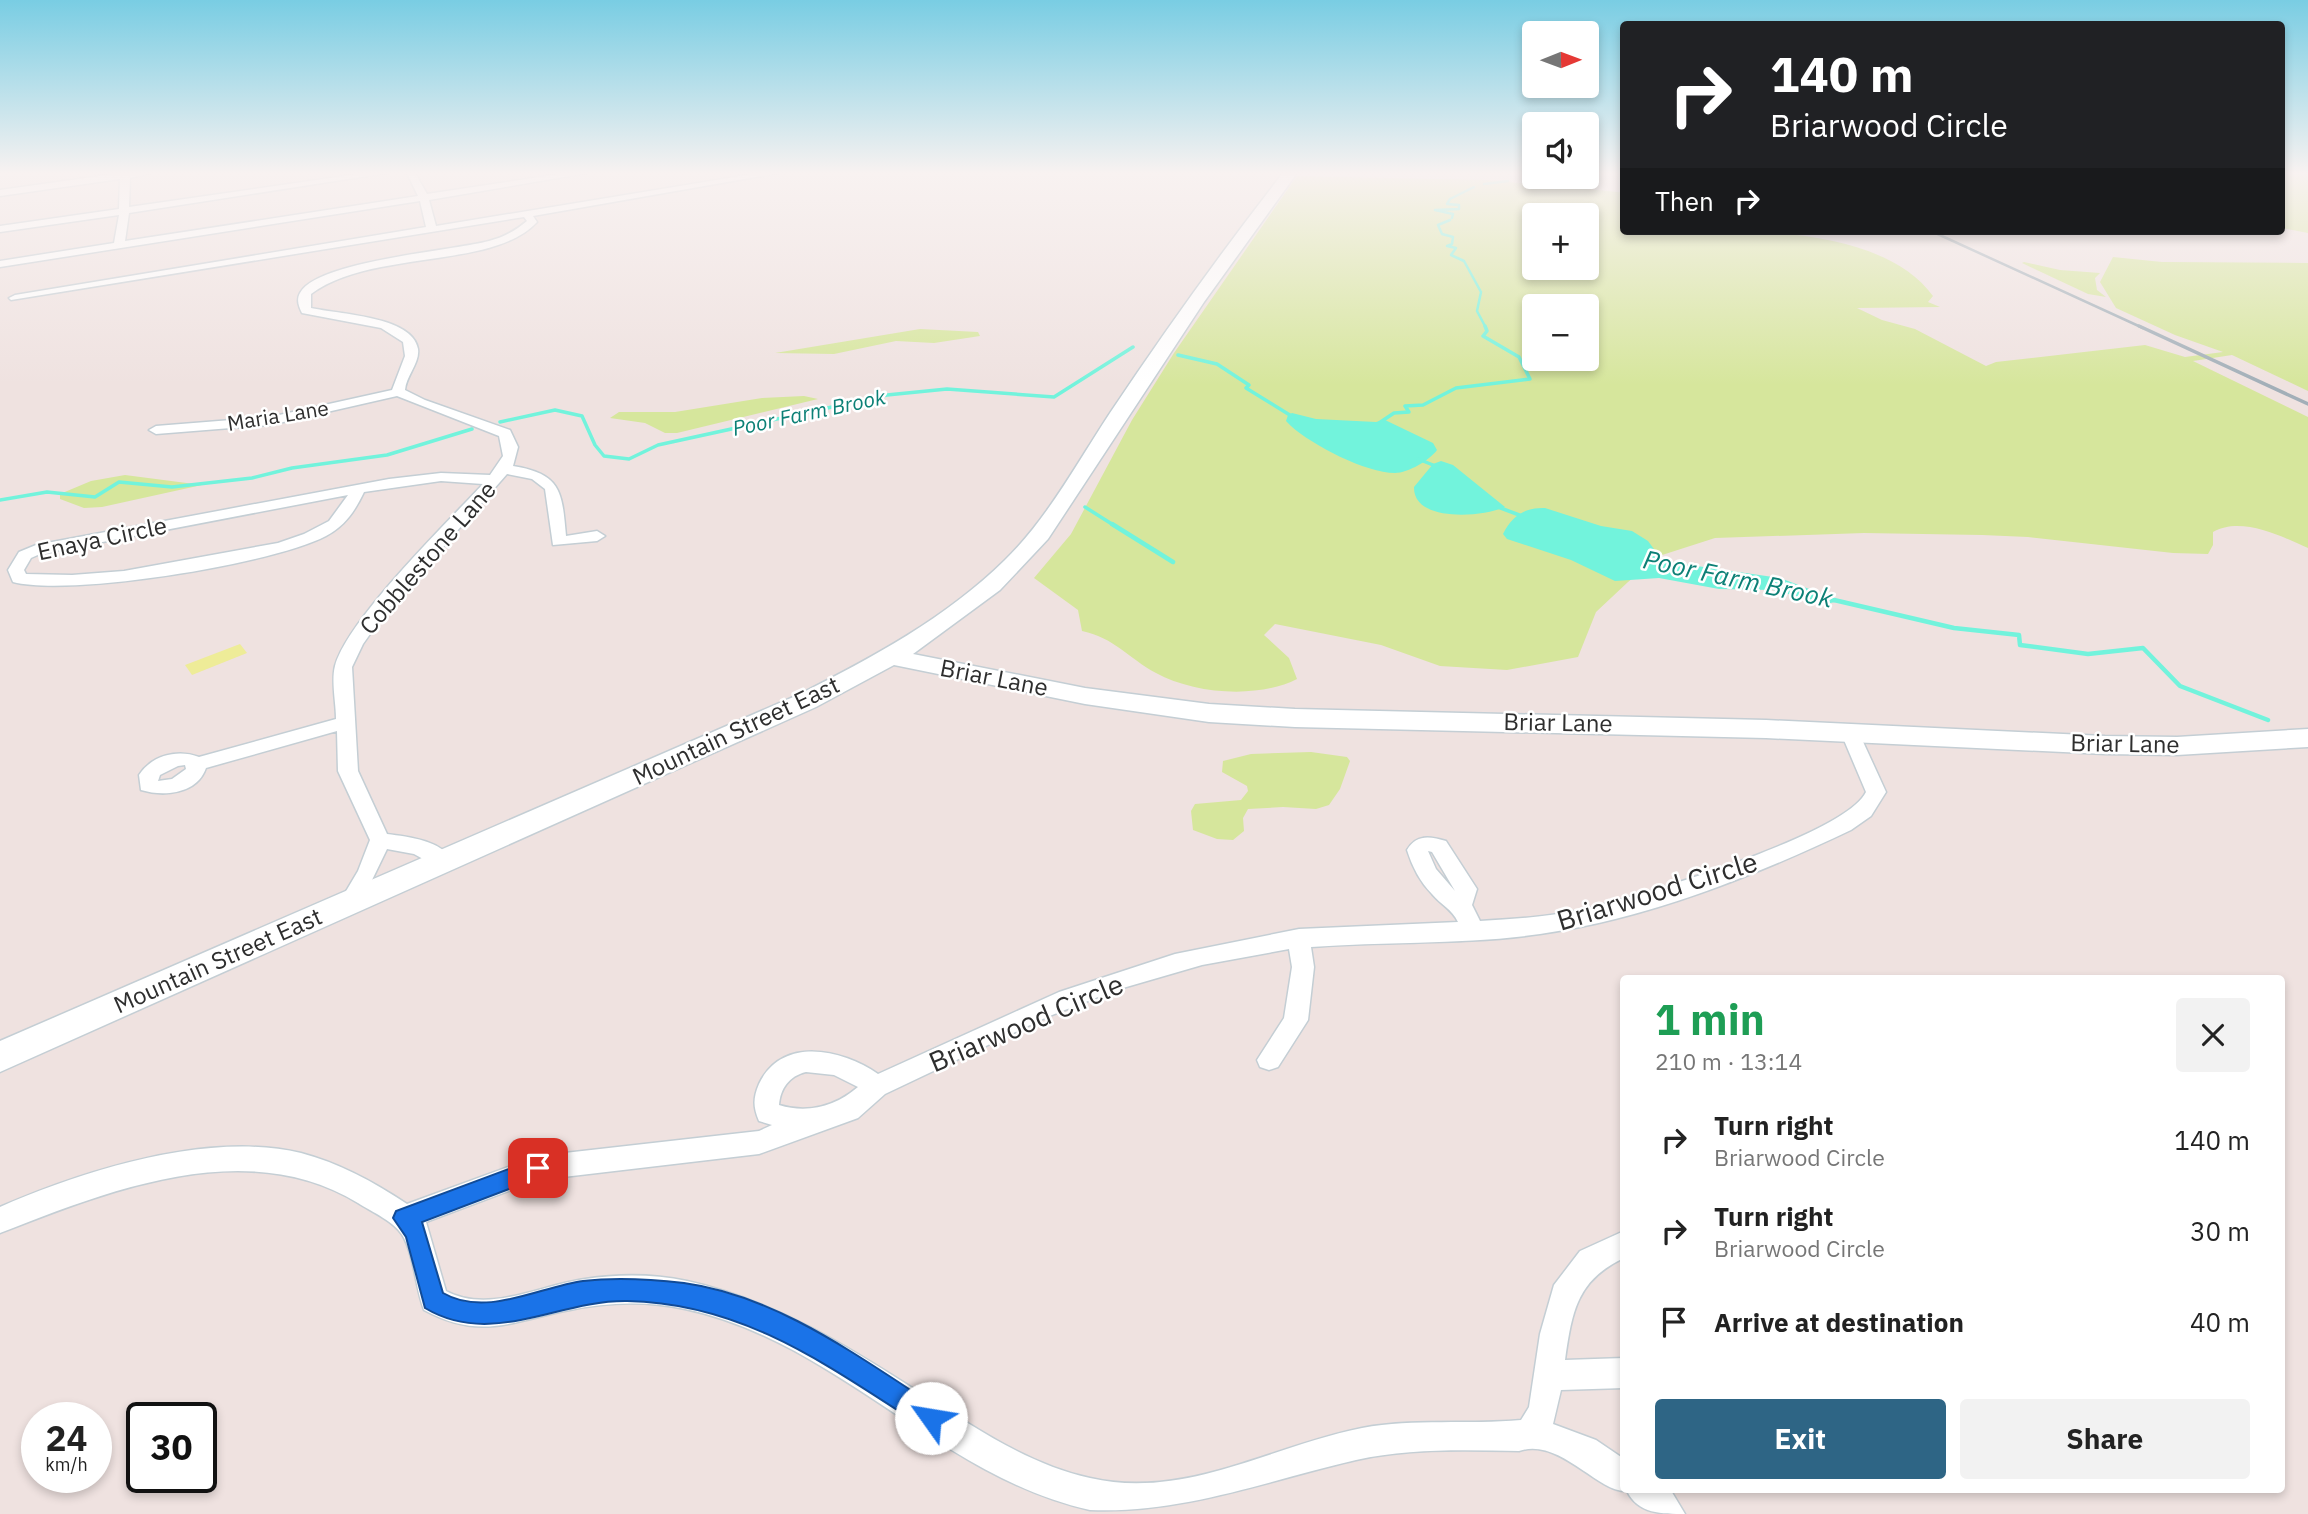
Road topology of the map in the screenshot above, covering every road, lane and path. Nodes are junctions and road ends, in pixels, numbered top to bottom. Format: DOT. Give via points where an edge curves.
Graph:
graph roads {
  1 [pos="128,244"];
  2 [pos="343,244"];
  3 [pos="486,244"];
  4 [pos="1238,244"];
  5 [pos="119,245"];
  6 [pos="0,264"];
  7 [pos="15,298"];
  8 [pos="398,388"];
  9 [pos="156,430"];
  10 [pos="499,475"];
  11 [pos="358,489"];
  12 [pos="597,536"];
  13 [pos="891,657"];
  14 [pos="344,723"];
  15 [pos="1850,733"];
  16 [pos="2308,738"];
  17 [pos="197,764"];
  18 [pos="380,840"];
  19 [pos="443,862"];
  20 [pos="350,903"];
  21 [pos="1461,905"];
  22 [pos="1473,930"];
  23 [pos="1299,938"];
  24 [pos="0,1057"];
  25 [pos="1269,1060"];
  26 [pos="876,1086"];
  27 [pos="818,1119"];
  28 [pos="404,1218"];
  29 [pos="0,1220"];
  30 [pos="1620,1246"];
  31 [pos="1620,1373"];
  32 [pos="1550,1375"];
  33 [pos="1531,1432"];
  34 [pos="1620,1474"];
  35 [pos="1648,1493"];
  36 [pos="1669,1514"];
  1 -- 5 [label="street"];
  2 -- 7 [label="street"];
  3 -- 8 [label="street" via="347,272 306,292 306,311 378,323 411,343 409,363"];
  4 -- 13 [label="main road, Mountain Street East" via="1027,549 970,603"];
  5 -- 6 [label="street"];
  8 -- 9 [label="street, Maria Lane" via="270,421"];
  8 -- 10 [label="street, Cobblestone Lane" via="420,403 505,433 512,445 510,461"];
  10 -- 11 [label="street, Enaya Circle" via="441,477"];
  10 -- 12 [label="street, Enaya Circle" via="532,472 547,480 553,490 559,542"];
  10 -- 14 [label="street, Cobblestone Lane" via="408,574 354,644 343,667"];
  11 -- 11 [label="street, Enaya Circle" via="36,550 25,555 16,569 19,579 109,580 274,549 335,523"];
  13 -- 15 [label="main road, Briar Lane" via="1085,696 1209,713"];
  13 -- 19 [label="main road, Mountain Street East" via="752,726"];
  14 -- 17 [label="street"];
  14 -- 18 [label="street, Cobblestone Lane" via="348,771"];
  15 -- 16 [label="main road, Briar Lane" via="2105,745"];
  15 -- 22 [label="street, Briarwood Circle" via="1876,792 1849,822 1757,863 1608,912 1544,926"];
  18 -- 19 [label="street" via="417,847"];
  18 -- 20 [label="street"];
  19 -- 20 [label="main road, Mountain Street East"];
  20 -- 24 [label="main road, Mountain Street East"];
  21 -- 22 [label="street"];
  22 -- 23 [label="street, Briarwood Circle"];
  23 -- 25 [label="street" via="1303,967 1296,1020"];
  23 -- 26 [label="street, Briarwood Circle" via="1201,956 1094,988"];
  26 -- 27 [label="street" via="849,1110"];
  26 -- 27 [label="street" via="859,1072 831,1063 790,1065 779,1072 769,1091 768,1113 790,1120"];
  27 -- 28 [label="street" via="759,1142 538,1168"];
  28 -- 29 [label="street" via="314,1170 286,1162 248,1160 119,1177"];
  28 -- 33 [label="street" via="416,1231 433,1300 451,1310 524,1309 580,1293 626,1290 686,1295 723,1304 752,1313 820,1348 1023,1472 1110,1498 1142,1500 1224,1485 1336,1449 1380,1440"];
  30 -- 32 [label="street" via="1590,1260 1564,1295"];
  31 -- 32 [label="street"];
  32 -- 33 [label="street" via="1543,1412"];
  33 -- 34 [label="street" via="1584,1451"];
  35 -- 36 [label="street"];
}
